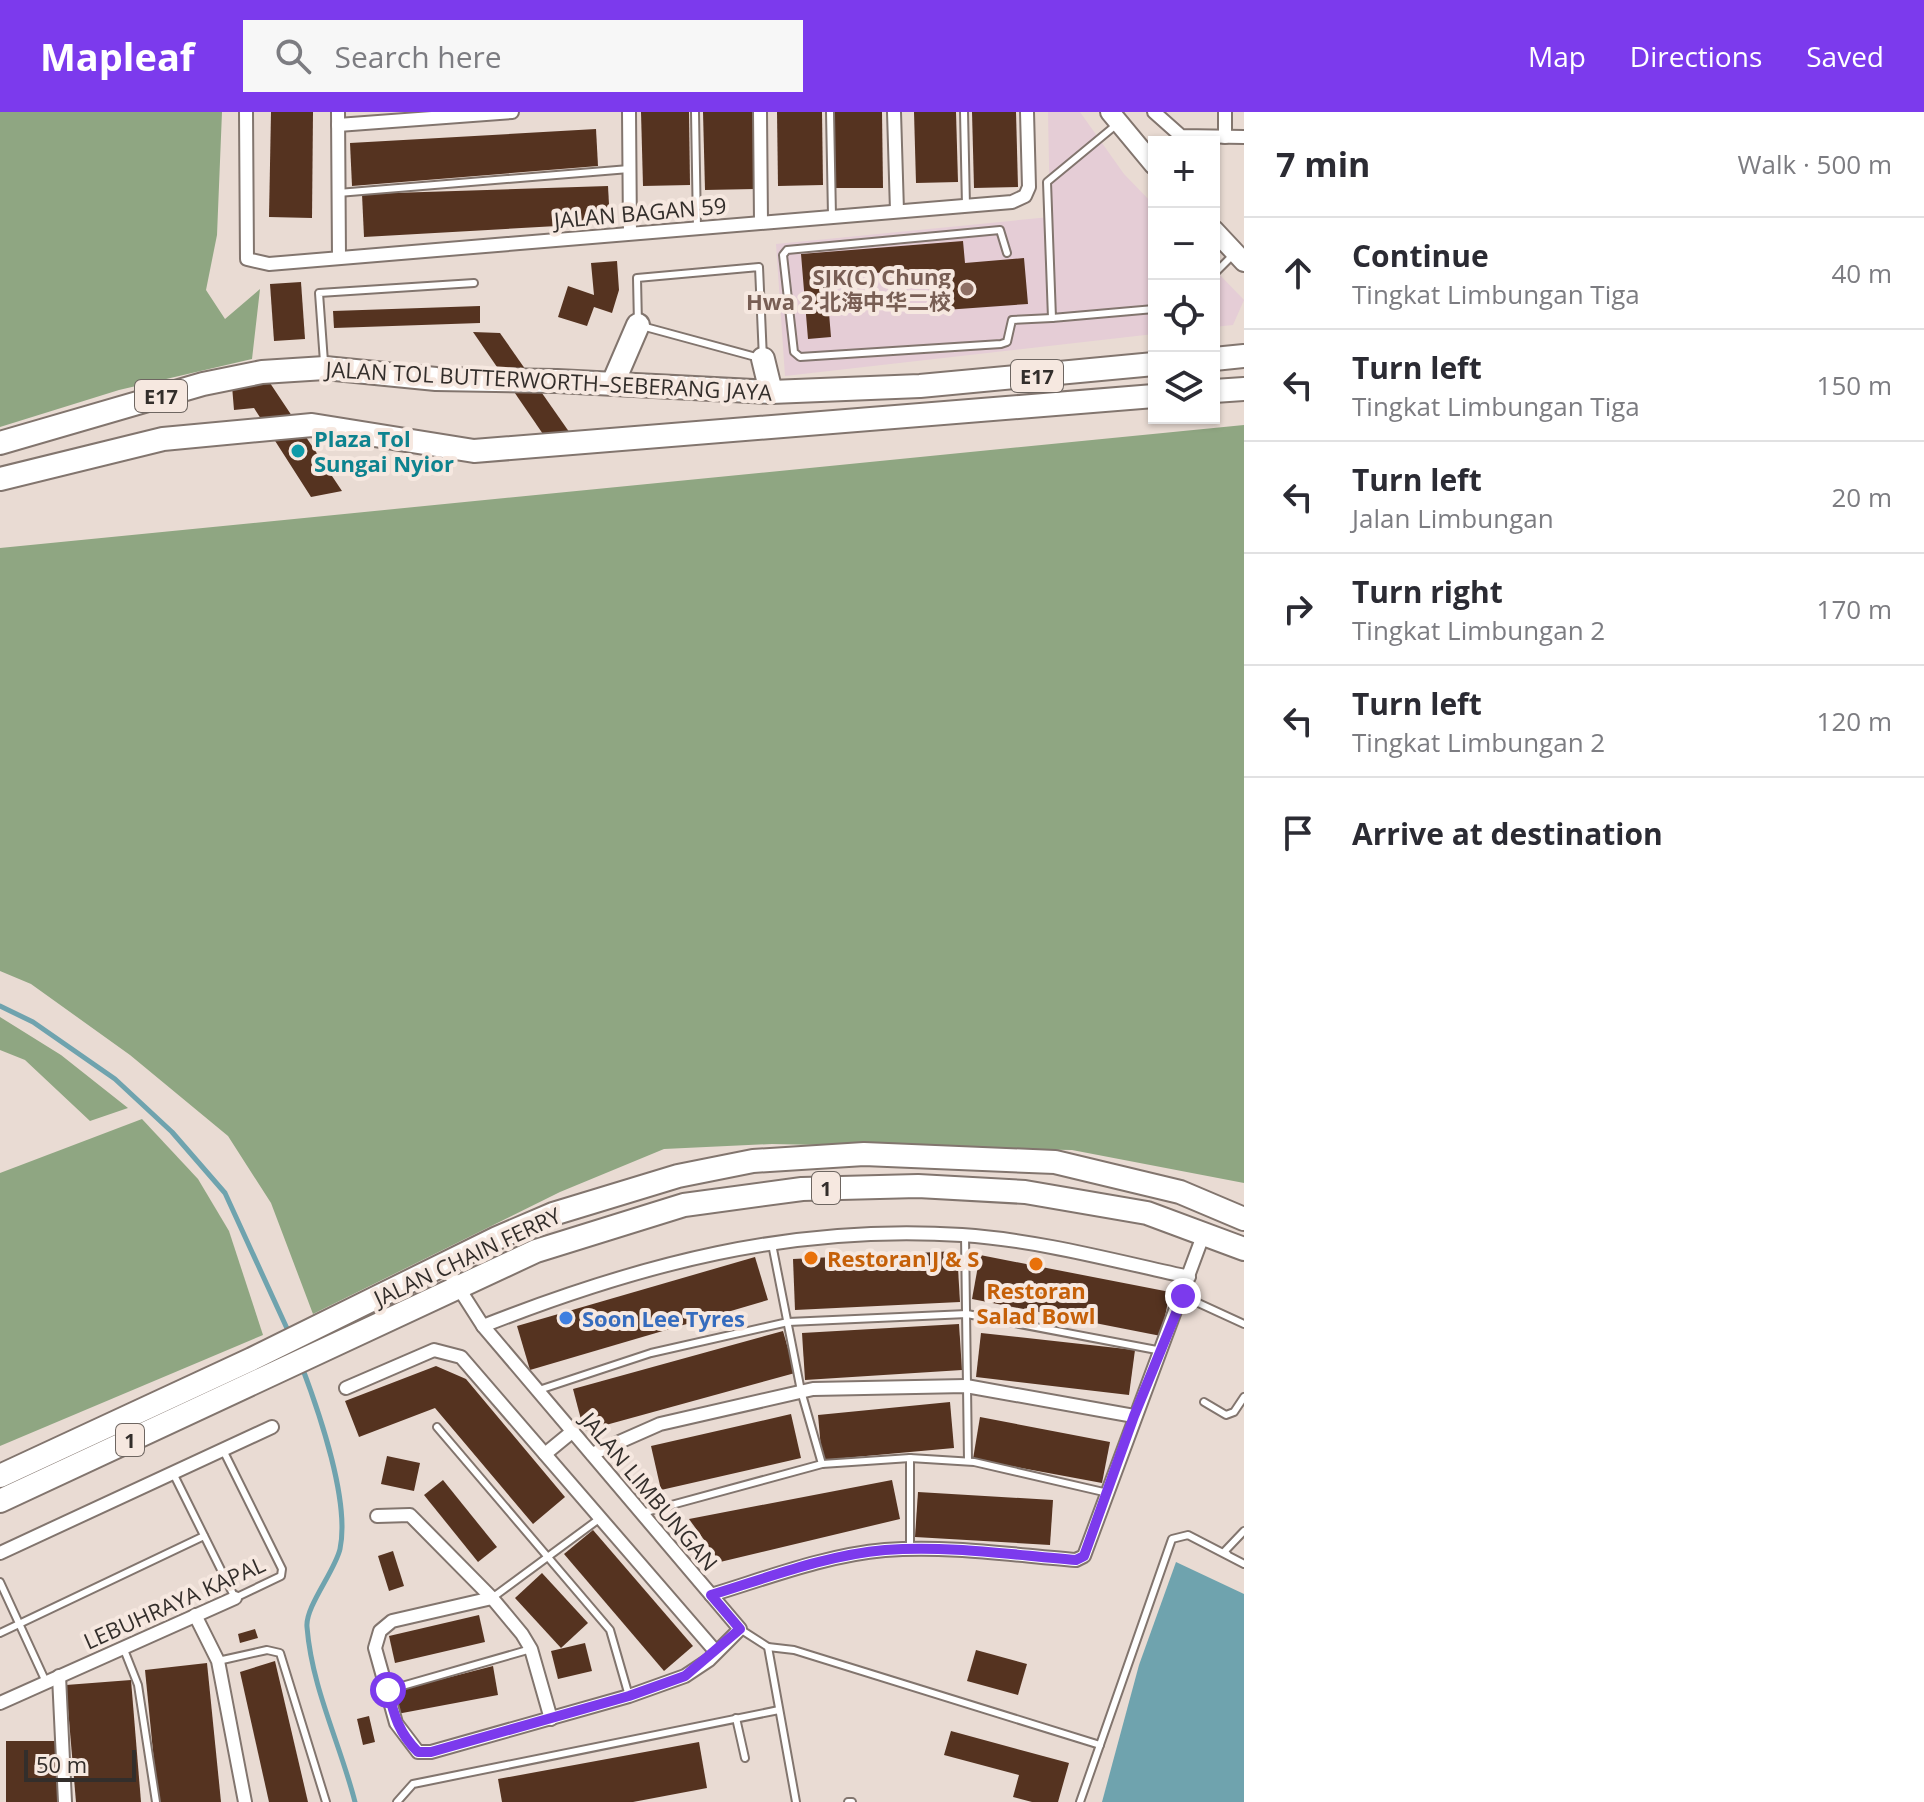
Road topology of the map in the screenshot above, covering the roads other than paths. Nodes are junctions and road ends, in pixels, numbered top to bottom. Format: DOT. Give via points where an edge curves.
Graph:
graph roads {
  1 [pos="246,112"];
  2 [pos="512,112"];
  3 [pos="629,112"];
  4 [pos="695,112"];
  5 [pos="760,112"];
  6 [pos="830,112"];
  7 [pos="894,112"];
  8 [pos="964,112"];
  9 [pos="1027,112"];
  10 [pos="1154,112"];
  11 [pos="1225,112"];
  12 [pos="415,116"];
  13 [pos="1114,118"];
  14 [pos="338,119"];
  15 [pos="1225,137"];
  16 [pos="1244,137"];
  17 [pos="1148,158"];
  18 [pos="629,169"];
  19 [pos="338,193"];
  20 [pos="966,206"];
  21 [pos="897,211"];
  22 [pos="832,217"];
  23 [pos="761,222"];
  24 [pos="697,228"];
  25 [pos="630,233"];
  26 [pos="1220,236"];
  27 [pos="1007,253"];
  28 [pos="339,257"];
  29 [pos="1240,257"];
  30 [pos="1220,270"];
  31 [pos="474,283"];
  32 [pos="1148,310"];
  33 [pos="1052,318"];
  34 [pos="638,325"];
  35 [pos="1244,356"];
  36 [pos="1220,358"];
  37 [pos="763,359"];
  38 [pos="1148,365"];
  39 [pos="325,368"];
  40 [pos="613,383"];
  41 [pos="1244,389"];
  42 [pos="1220,391"];
  43 [pos="771,392"];
  44 [pos="1148,396"];
  45 [pos="0,443"];
  46 [pos="0,479"];
  47 [pos="1180,1192"];
  48 [pos="1244,1204"];
  49 [pos="1244,1219"];
  50 [pos="1204,1233"];
  51 [pos="965,1235"];
  52 [pos="772,1241"];
  53 [pos="1244,1249"];
  54 [pos="444,1265"];
  55 [pos="1189,1277"];
  56 [pos="460,1289"];
  57 [pos="1183,1296"];
  58 [pos="967,1314"];
  59 [pos="788,1322"];
  60 [pos="1244,1324"];
  61 [pos="483,1326"];
  62 [pos="1162,1351"];
  63 [pos="256,1368"];
  64 [pos="966,1386"];
  65 [pos="346,1388"];
  66 [pos="538,1390"];
  67 [pos="801,1391"];
  68 [pos="1244,1397"];
  69 [pos="1204,1402"];
  70 [pos="1134,1416"];
  71 [pos="272,1427"];
  72 [pos="437,1427"];
  73 [pos="573,1431"];
  74 [pos="223,1450"];
  75 [pos="545,1454"];
  76 [pos="592,1454"];
  77 [pos="910,1458"];
  78 [pos="968,1461"];
  79 [pos="822,1464"];
  80 [pos="173,1473"];
  81 [pos="0,1476"];
  82 [pos="1108,1493"];
  83 [pos="0,1501"];
  84 [pos="642,1513"];
  85 [pos="377,1516"];
  86 [pos="600,1518"];
  87 [pos="1244,1531"];
  88 [pos="204,1536"];
  89 [pos="910,1549"];
  90 [pos="0,1553"];
  91 [pos="548,1557"];
  92 [pos="1236,1558"];
  93 [pos="1244,1564"];
  94 [pos="0,1582"];
  95 [pos="711,1595"];
  96 [pos="235,1598"];
  97 [pos="492,1598"];
  98 [pos="195,1615"];
  99 [pos="20,1624"];
  100 [pos="740,1629"];
  101 [pos="0,1633"];
  102 [pos="123,1647"];
  103 [pos="768,1647"];
  104 [pos="531,1649"];
  105 [pos="716,1652"];
  106 [pos="218,1661"];
  107 [pos="59,1676"];
  108 [pos="46,1682"];
  109 [pos="388,1690"];
  110 [pos="629,1696"];
  111 [pos="0,1703"];
  112 [pos="779,1710"];
  113 [pos="736,1718"];
  114 [pos="551,1719"];
  115 [pos="1100,1745"];
  116 [pos="745,1758"];
  117 [pos="65,1802"];
  118 [pos="156,1802"];
  119 [pos="245,1802"];
  120 [pos="326,1802"];
  121 [pos="397,1802"];
  122 [pos="796,1802"];
  123 [pos="1080,1802"];
  1 -- 28 [label="street, JALAN BAGAN 59" via="247,259 269,264"];
  2 -- 12 [label="street"];
  3 -- 18 [label="street"];
  4 -- 24 [label="lane"];
  5 -- 23 [label="street"];
  6 -- 22 [label="lane"];
  7 -- 21 [label="street"];
  8 -- 20 [label="lane"];
  9 -- 20 [label="street, JALAN BAGAN 59" via="1025,196"];
  10 -- 15 [label="street" via="1181,136"];
  11 -- 15 [label="street"];
  12 -- 14 [label="street"];
  13 -- 17 [label="street"];
  13 -- 33 [label="lane" via="1047,182"];
  14 -- 19 [label="street"];
  15 -- 16 [label="street"];
  18 -- 19 [label="lane"];
  18 -- 25 [label="street"];
  19 -- 28 [label="street"];
  20 -- 21 [label="street, JALAN BAGAN 59"];
  21 -- 22 [label="street, JALAN BAGAN 59"];
  22 -- 23 [label="street, JALAN BAGAN 59"];
  23 -- 24 [label="street, JALAN BAGAN 59"];
  24 -- 25 [label="street, JALAN BAGAN 59"];
  25 -- 28 [label="street, JALAN BAGAN 59"];
  26 -- 29 [label="street"];
  27 -- 33 [label="lane" via="1000,230 787,250 783,255 792,347 800,357 1001,344 1007,342 1012,320"];
  29 -- 30 [label="lane"];
  31 -- 39 [label="lane" via="319,293"];
  32 -- 33 [label="lane"];
  34 -- 37 [label="lane"];
  34 -- 37 [label="lane" via="637,278 759,267"];
  34 -- 40 [label="highway"];
  35 -- 36 [label="highway"];
  37 -- 43 [label="highway"];
  38 -- 43 [label="highway, JALAN TOL BUTTERWORTH–SEBERANG JAYA / E17" via="920,386"];
  39 -- 40 [label="highway, JALAN TOL BUTTERWORTH–SEBERANG JAYA / E17" via="436,379"];
  39 -- 45 [label="highway, JALAN TOL BUTTERWORTH–SEBERANG JAYA / E17" via="233,376"];
  40 -- 43 [label="highway, JALAN TOL BUTTERWORTH–SEBERANG JAYA / E17"];
  41 -- 42 [label="highway"];
  44 -- 46 [label="highway, JALAN TOL BUTTERWORTH–SEBERANG JAYA / E17" via="474,451 312,425 163,439"];
  47 -- 48 [label="highway"];
  47 -- 49 [label="highway, JALAN CHAIN FERRY / 1"];
  47 -- 54 [label="highway, JALAN CHAIN FERRY / 1" via="1055,1162 864,1154 753,1161 678,1176 553,1214"];
  50 -- 53 [label="highway, JALAN CHAIN FERRY / 1"];
  50 -- 55 [label="street"];
  50 -- 56 [label="highway, JALAN CHAIN FERRY / 1" via="1128,1208 1025,1192 918,1186 788,1190 647,1213 536,1251"];
  51 -- 52 [label="street" via="883,1233"];
  51 -- 55 [label="street"];
  51 -- 58 [label="lane"];
  52 -- 59 [label="lane"];
  52 -- 61 [label="street" via="667,1262"];
  54 -- 56 [label="street, JALAN LIMBUNGAN"];
  54 -- 63 [label="highway, JALAN CHAIN FERRY / 1"];
  55 -- 57 [label="street"];
  56 -- 61 [label="street, JALAN LIMBUNGAN"];
  56 -- 63 [label="highway, JALAN CHAIN FERRY / 1"];
  57 -- 60 [label="lane"];
  57 -- 62 [label="street"];
  58 -- 59 [label="lane"];
  58 -- 62 [label="lane"];
  58 -- 64 [label="lane"];
  59 -- 66 [label="lane" via="651,1353"];
  59 -- 67 [label="lane"];
  61 -- 66 [label="street, JALAN LIMBUNGAN"];
  62 -- 70 [label="street"];
  63 -- 81 [label="highway, JALAN CHAIN FERRY / 1"];
  63 -- 83 [label="highway, JALAN CHAIN FERRY / 1"];
  64 -- 67 [label="street"];
  64 -- 70 [label="street"];
  64 -- 78 [label="lane"];
  65 -- 75 [label="street" via="434,1350 449,1351 461,1357"];
  66 -- 73 [label="street, JALAN LIMBUNGAN"];
  67 -- 76 [label="street" via="660,1424"];
  67 -- 79 [label="lane"];
  68 -- 69 [label="lane" via="1226,1415"];
  70 -- 82 [label="street"];
  71 -- 74 [label="street"];
  72 -- 91 [label="lane"];
  73 -- 75 [label="street"];
  73 -- 76 [label="street, JALAN LIMBUNGAN"];
  74 -- 80 [label="street"];
  74 -- 96 [label="lane, LEBUHRAYA KAPAL" via="282,1569 281,1576"];
  75 -- 86 [label="street"];
  76 -- 84 [label="street, JALAN LIMBUNGAN"];
  77 -- 78 [label="lane"];
  77 -- 79 [label="lane"];
  77 -- 89 [label="lane"];
  78 -- 82 [label="lane"];
  79 -- 84 [label="lane"];
  80 -- 88 [label="lane"];
  80 -- 90 [label="street"];
  82 -- 89 [label="street" via="1084,1556 1076,1560"];
  84 -- 95 [label="street, JALAN LIMBUNGAN"];
  85 -- 97 [label="street" via="410,1515"];
  86 -- 91 [label="lane"];
  86 -- 105 [label="street"];
  87 -- 92 [label="lane" via="1224,1552"];
  88 -- 96 [label="lane"];
  88 -- 99 [label="lane"];
  89 -- 95 [label="street" via="806,1566"];
  91 -- 97 [label="lane"];
  91 -- 110 [label="lane" via="610,1630"];
  92 -- 93 [label="lane"];
  92 -- 115 [label="lane" via="1188,1535 1172,1539"];
  94 -- 99 [label="lane"];
  95 -- 100 [label="street, JALAN LIMBUNGAN"];
  96 -- 98 [label="street, LEBUHRAYA KAPAL"];
  97 -- 104 [label="street"];
  97 -- 109 [label="street" via="392,1621 380,1631 375,1648"];
  98 -- 102 [label="street, LEBUHRAYA KAPAL"];
  98 -- 106 [label="street"];
  99 -- 101 [label="lane"];
  99 -- 108 [label="lane"];
  100 -- 103 [label="lane, JALAN LIMBUNGAN"];
  100 -- 105 [label="street"];
  102 -- 107 [label="street, LEBUHRAYA KAPAL"];
  102 -- 118 [label="lane" via="138,1685"];
  103 -- 112 [label="lane"];
  103 -- 115 [label="lane" via="794,1650"];
  104 -- 109 [label="lane"];
  104 -- 114 [label="street"];
  105 -- 110 [label="street" via="685,1676"];
  106 -- 119 [label="street"];
  106 -- 120 [label="lane" via="267,1650 280,1653"];
  107 -- 108 [label="street, LEBUHRAYA KAPAL"];
  107 -- 117 [label="street"];
  108 -- 111 [label="street, LEBUHRAYA KAPAL"];
  109 -- 114 [label="street" via="396,1723 418,1752"];
  110 -- 114 [label="street"];
  112 -- 113 [label="lane"];
  112 -- 122 [label="lane"];
  113 -- 116 [label="lane"];
  113 -- 121 [label="lane" via="413,1784"];
  115 -- 123 [label="lane"];
}
